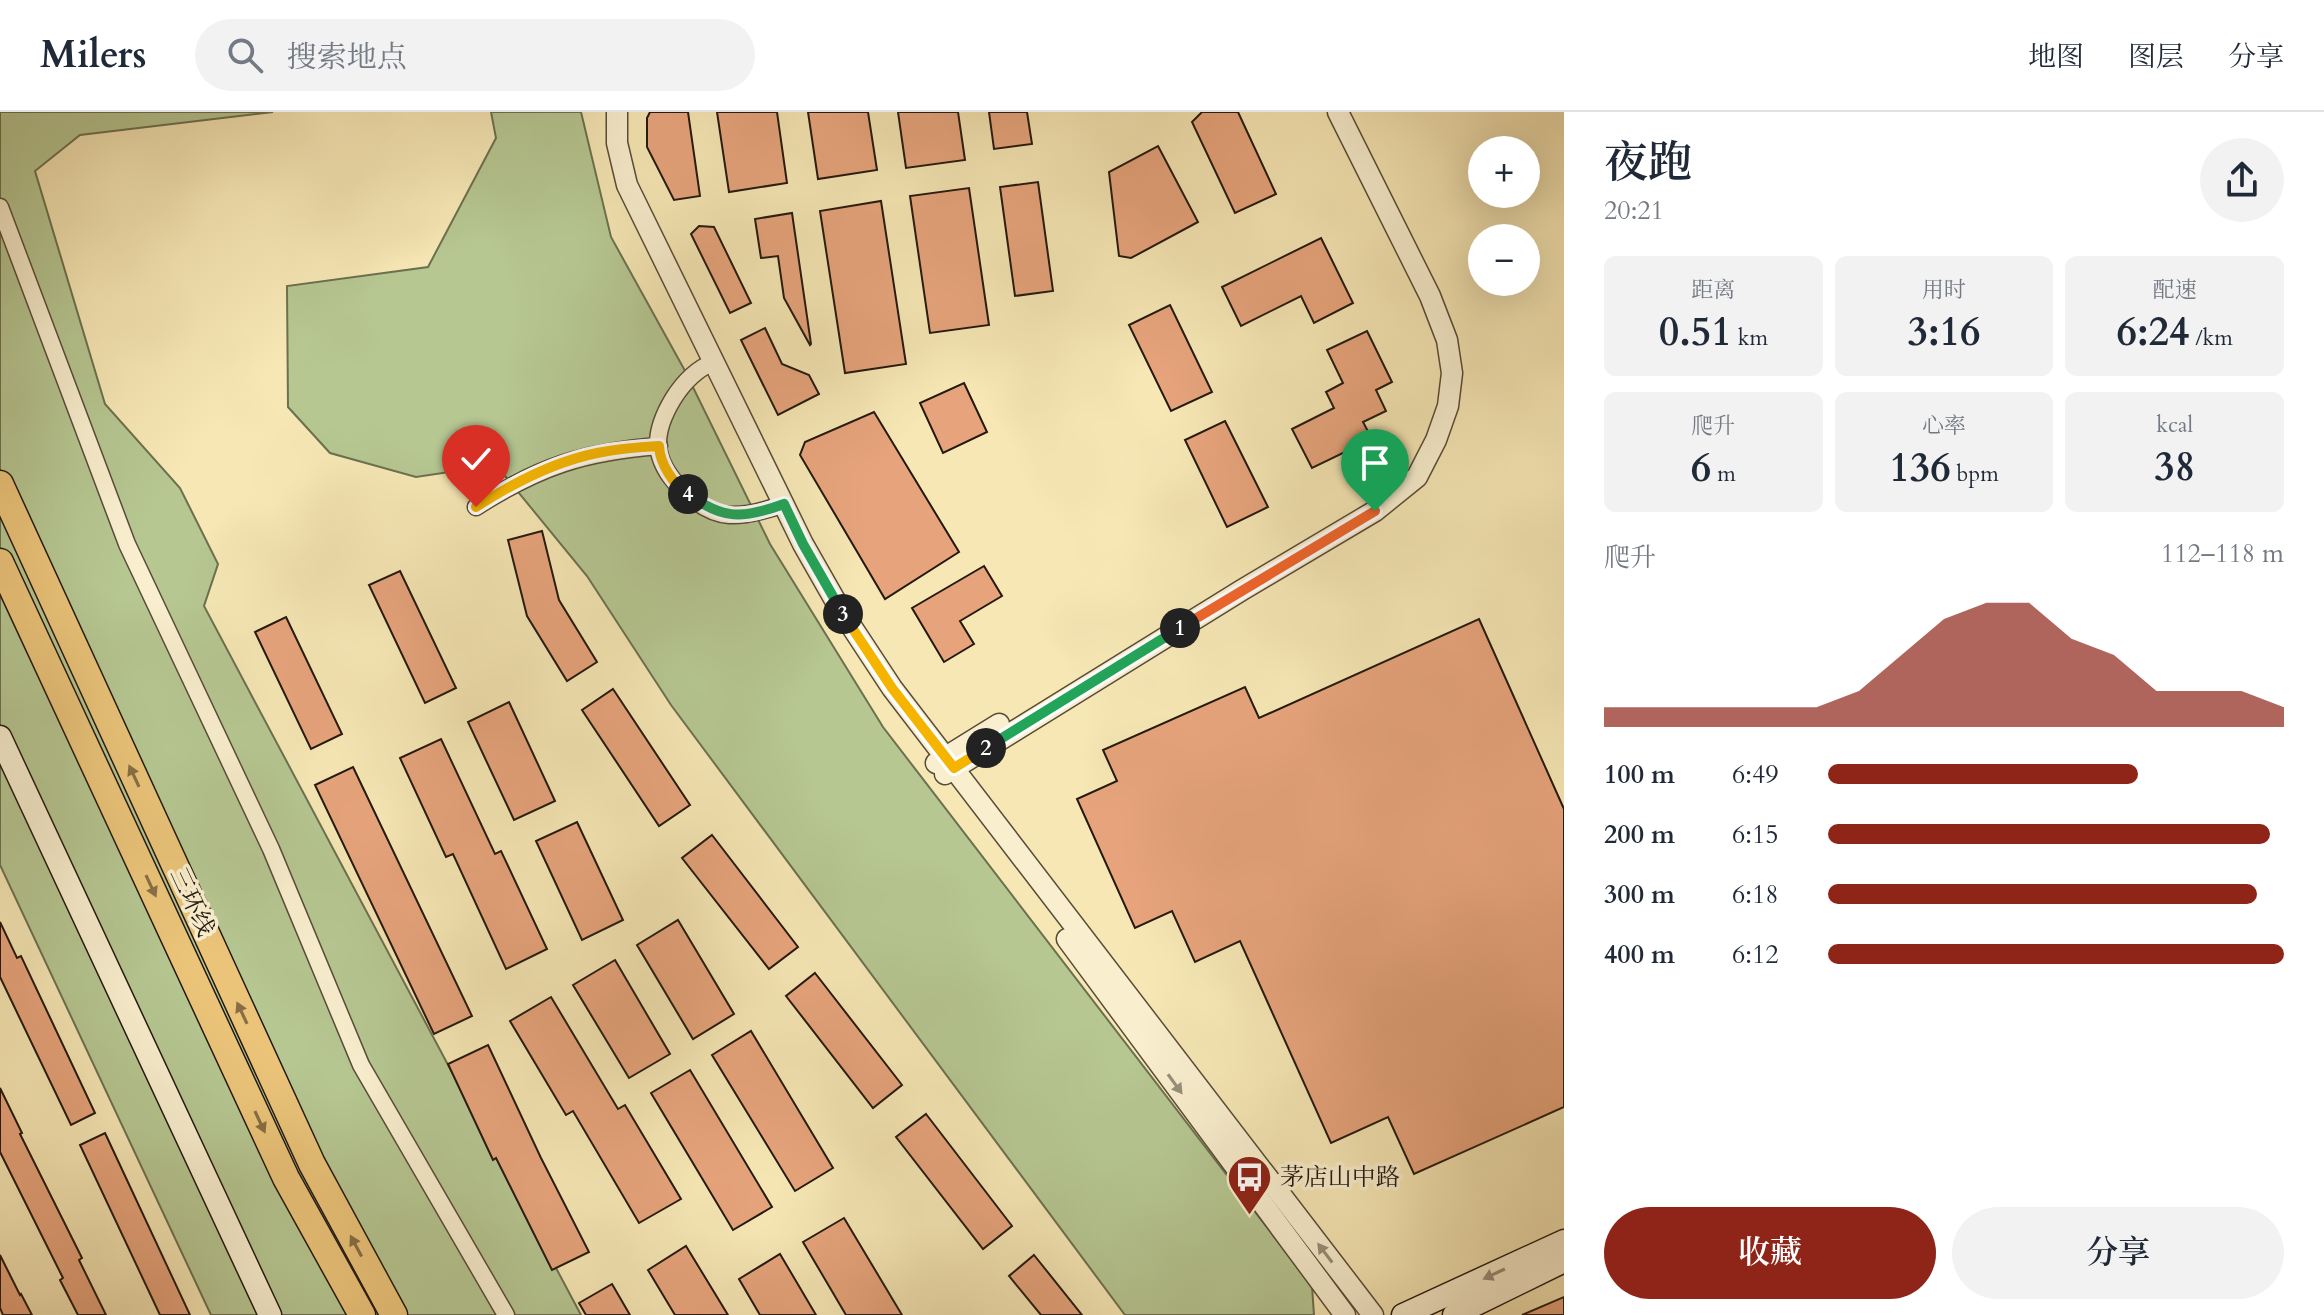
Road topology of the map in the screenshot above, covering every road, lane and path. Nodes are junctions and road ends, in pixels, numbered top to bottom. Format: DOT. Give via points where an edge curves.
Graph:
graph roads {
  1 [pos="606,112"];
  2 [pos="617,112"];
  3 [pos="1330,112"];
  4 [pos="1338,112"];
  5 [pos="0,207"];
  6 [pos="708,364"];
  7 [pos="659,446"];
  8 [pos="0,484"];
  9 [pos="778,506"];
  10 [pos="476,507"];
  11 [pos="0,562"];
  12 [pos="0,593"];
  13 [pos="0,737"];
  14 [pos="85,744"];
  15 [pos="945,765"];
  16 [pos="1564,1241"];
  17 [pos="1564,1261"];
  18 [pos="270,1315"];
  19 [pos="362,1315"];
  20 [pos="394,1315"];
  21 [pos="506,1315"];
  22 [pos="1345,1315"];
  23 [pos="1373,1315"];
  24 [pos="1403,1315"];
  25 [pos="1454,1315"];
  1 -- 6 [label="street" via="605,144 617,189"];
  2 -- 6 [label="street" via="617,143 627,185"];
  3 -- 15 [label="street" via="1424,299 1440,342 1445,373 1441,404 1411,473 1371,505"];
  4 -- 15 [label="street" via="1447,340 1452,373 1448,406 1417,477 1375,511"];
  5 -- 21 [label="street" via="127,544 271,849 361,1065"];
  6 -- 7 [label="street" via="682,385 668,408"];
  6 -- 9 [label="street"];
  7 -- 9 [label="street" via="671,478 704,506 727,515"];
  7 -- 10 [label="street" via="568,460"];
  20 -- 8 [label="highway, 三环线, one-way" via="312,1164"];
  9 -- 15 [label="street"];
  11 -- 14 [label="highway, 三环线"];
  12 -- 14 [label="highway" via="44,687"];
  13 -- 18 [label="main road"];
  14 -- 19 [label="highway, 三环线, one-way" via="286,1178"];
  15 -- 22 [label="street, one-way"];
  23 -- 15 [label="street, one-way"];
  16 -- 24 [label="main road, one-way"];
  17 -- 25 [label="main road"];
}
